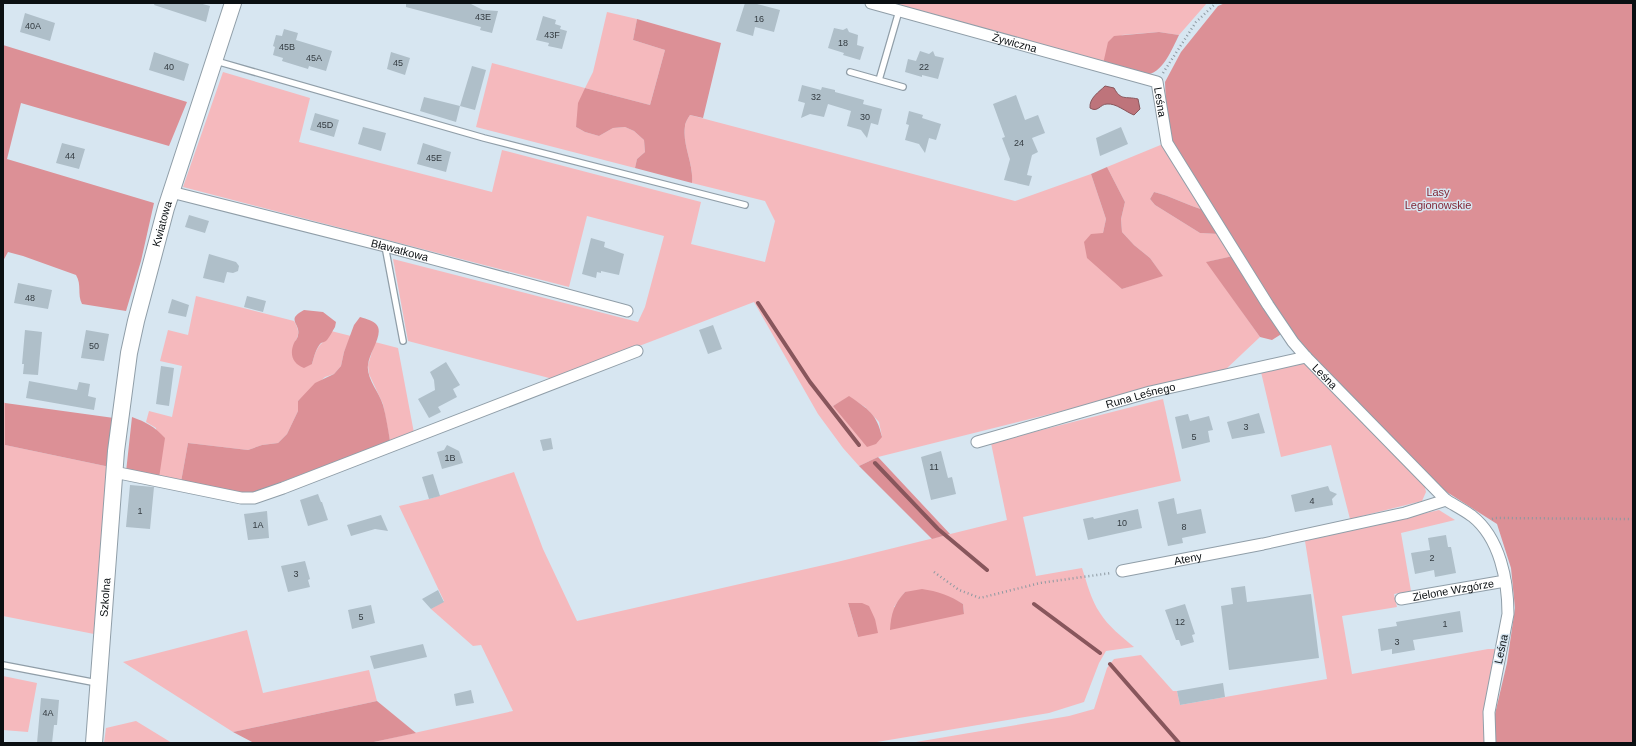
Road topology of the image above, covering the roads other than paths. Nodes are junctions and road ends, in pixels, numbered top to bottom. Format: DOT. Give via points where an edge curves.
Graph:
graph roads {
  1 [pos="233,3"];
  2 [pos="871,3"];
  3 [pos="899,11"];
  4 [pos="214,60"];
  5 [pos="850,72"];
  6 [pos="879,80"];
  7 [pos="1157,82"];
  8 [pos="903,87"];
  9 [pos="171,192"];
  10 [pos="745,205"];
  11 [pos="385,246"];
  12 [pos="627,311"];
  13 [pos="403,341"];
  14 [pos="637,352"];
  15 [pos="1306,357"];
  16 [pos="977,442"];
  17 [pos="116,451"];
  18 [pos="114,472"];
  19 [pos="1446,500"];
  20 [pos="1122,571"];
  21 [pos="1505,581"];
  22 [pos="1400,599"];
  23 [pos="3,665"];
  24 [pos="99,684"];
  25 [pos="94,743"];
  26 [pos="1490,743"];
  1 -- 4 [label="street, Kwiatowa"];
  2 -- 3 [label="street, Żywiczna"];
  3 -- 6 [label="lane"];
  3 -- 7 [label="street, Żywiczna"];
  4 -- 9 [label="street, Kwiatowa"];
  4 -- 10 [label="lane" via="484,138"];
  5 -- 6 [label="lane"];
  6 -- 8 [label="lane"];
  7 -- 15 [label="street, Leśna" via="1168,143 1268,305"];
  9 -- 11 [label="street, Bławatkowa"];
  9 -- 17 [label="street, Kwiatowa" via="130,347"];
  11 -- 12 [label="street, Bławatkowa"];
  11 -- 13 [label="lane"];
  14 -- 18 [label="street" via="254,498 241,498"];
  15 -- 16 [label="street, Runa Leśnego" via="1150,392"];
  15 -- 19 [label="street, Leśna"];
  17 -- 18 [label="street, Szkolna"];
  18 -- 24 [label="street, Szkolna"];
  19 -- 20 [label="street, Ateny" via="1390,517"];
  19 -- 21 [label="street, Leśna" via="1472,516 1491,538"];
  21 -- 22 [label="street, Zielone Wzgórze"];
  21 -- 26 [label="street, Leśna" via="1508,614 1489,712"];
  23 -- 24 [label="lane"];
  24 -- 25 [label="street, Szkolna"];
}
